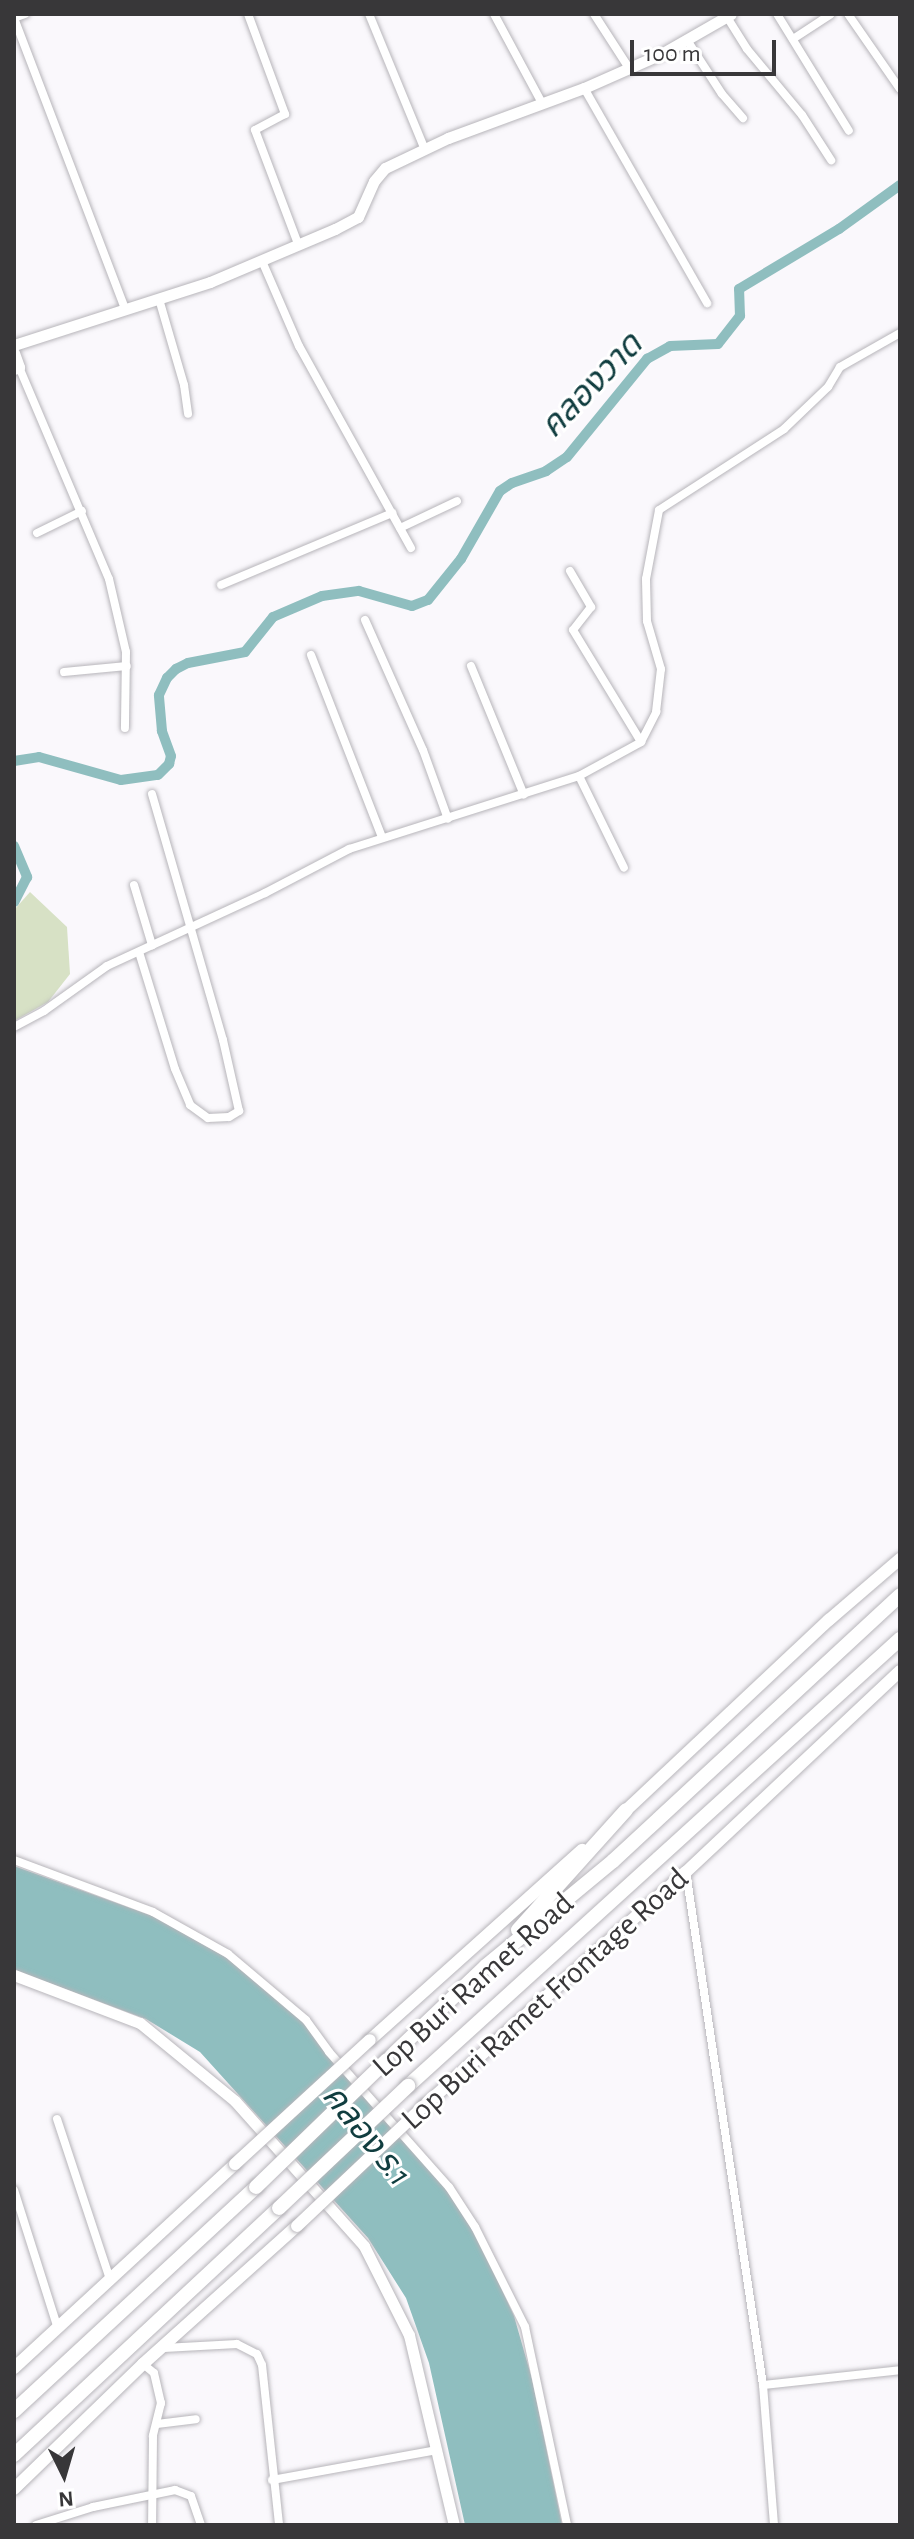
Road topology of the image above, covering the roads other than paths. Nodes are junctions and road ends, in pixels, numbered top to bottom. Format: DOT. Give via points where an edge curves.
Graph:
graph roads {
  1 [pos="25,14"];
  2 [pos="248,14"];
  3 [pos="369,14"];
  4 [pos="494,14"];
  5 [pos="594,14"];
  6 [pos="777,14"];
  7 [pos="831,14"];
  8 [pos="848,14"];
  9 [pos="729,15"];
  10 [pos="793,39"];
  11 [pos="687,40"];
  12 [pos="629,68"];
  13 [pos="584,88"];
  14 [pos="900,89"];
  15 [pos="542,103"];
  16 [pos="743,118"];
  17 [pos="849,131"];
  18 [pos="425,150"];
  19 [pos="831,160"];
  20 [pos="298,244"];
  21 [pos="262,261"];
  22 [pos="159,299"];
  23 [pos="707,303"];
  24 [pos="125,309"];
  25 [pos="900,333"];
  26 [pos="14,345"];
  27 [pos="14,353"];
  28 [pos="17,368"];
  29 [pos="188,414"];
  30 [pos="457,501"];
  31 [pos="82,511"];
  32 [pos="392,513"];
  33 [pos="400,528"];
  34 [pos="37,533"];
  35 [pos="411,548"];
  36 [pos="570,571"];
  37 [pos="221,585"];
  38 [pos="365,620"];
  39 [pos="311,655"];
  40 [pos="127,666"];
  41 [pos="471,666"];
  42 [pos="64,672"];
  43 [pos="125,728"];
  44 [pos="641,742"];
  45 [pos="579,776"];
  46 [pos="152,794"];
  47 [pos="524,795"];
  48 [pos="448,819"];
  49 [pos="382,837"];
  50 [pos="624,868"];
  51 [pos="134,885"];
  52 [pos="189,928"];
  53 [pos="152,945"];
  54 [pos="139,952"];
  55 [pos="14,1027"];
  56 [pos="900,1559"];
  57 [pos="900,1595"];
  58 [pos="900,1639"];
  59 [pos="900,1671"];
  60 [pos="626,1810"];
  61 [pos="14,1860"];
  62 [pos="613,1861"];
  63 [pos="686,1872"];
  64 [pos="632,1884"];
  65 [pos="486,1966"];
  66 [pos="14,1975"];
  67 [pos="57,2119"];
  68 [pos="14,2190"];
  69 [pos="110,2279"];
  70 [pos="58,2329"];
  71 [pos="164,2348"];
  72 [pos="143,2364"];
  73 [pos="14,2368"];
  74 [pos="900,2370"];
  75 [pos="763,2385"];
  76 [pos="14,2411"];
  77 [pos="196,2419"];
  78 [pos="157,2424"];
  79 [pos="437,2450"];
  80 [pos="14,2455"];
  81 [pos="272,2480"];
  82 [pos="14,2489"];
  83 [pos="152,2496"];
  84 [pos="36,2525"];
  85 [pos="152,2525"];
  86 [pos="201,2525"];
  87 [pos="279,2525"];
  88 [pos="454,2525"];
  89 [pos="567,2525"];
  90 [pos="774,2525"];
  1 -- 24 [label="street" via="14,18"];
  2 -- 20 [label="street" via="285,114 255,130"];
  3 -- 18 [label="street"];
  4 -- 15 [label="street"];
  5 -- 12 [label="street"];
  6 -- 10 [label="street"];
  7 -- 10 [label="street"];
  8 -- 14 [label="street"];
  9 -- 11 [label="street"];
  9 -- 19 [label="street" via="747,49 802,115"];
  10 -- 17 [label="street"];
  11 -- 12 [label="street"];
  11 -- 16 [label="street"];
  12 -- 13 [label="street"];
  13 -- 15 [label="street"];
  13 -- 23 [label="street"];
  15 -- 18 [label="street"];
  18 -- 20 [label="street" via="385,168 358,217"];
  20 -- 21 [label="street"];
  21 -- 22 [label="street"];
  21 -- 32 [label="street" via="299,346"];
  22 -- 24 [label="street"];
  22 -- 29 [label="street"];
  24 -- 26 [label="street"];
  25 -- 44 [label="street" via="840,367 828,387 784,429 659,510 646,579 647,621 661,669 656,712"];
  27 -- 28 [label="street"];
  28 -- 31 [label="street"];
  30 -- 33 [label="street"];
  31 -- 34 [label="street"];
  31 -- 40 [label="street" via="109,579"];
  32 -- 33 [label="street"];
  32 -- 37 [label="street"];
  33 -- 35 [label="street"];
  36 -- 44 [label="street" via="591,607 573,630"];
  38 -- 48 [label="street"];
  39 -- 49 [label="street"];
  40 -- 42 [label="street"];
  40 -- 43 [label="street"];
  41 -- 47 [label="street"];
  44 -- 45 [label="street"];
  45 -- 47 [label="street"];
  45 -- 50 [label="street"];
  46 -- 52 [label="street"];
  47 -- 48 [label="street"];
  48 -- 49 [label="street"];
  49 -- 52 [label="street"];
  51 -- 53 [label="street"];
  52 -- 53 [label="street"];
  52 -- 54 [label="street" via="239,1111 229,1117 208,1118 190,1105"];
  53 -- 54 [label="street"];
  54 -- 55 [label="street" via="107,966"];
  56 -- 60 [label="main road"];
  57 -- 62 [label="main road, Lop Buri Ramet Road"];
  58 -- 64 [label="main road, Lop Buri Ramet Road"];
  59 -- 63 [label="main road, Lop Buri Ramet Frontage Road"];
  60 -- 65 [label="main road"];
  60 -- 69 [label="main road, bridge"];
  61 -- 89 [label="street" via="153,1912 228,1954 306,2020 449,2187 525,2327"];
  62 -- 64 [label="main road"];
  62 -- 65 [label="main road, Lop Buri Ramet Road"];
  63 -- 71 [label="main road, Lop Buri Ramet Frontage Road, bridge"];
  63 -- 75 [label="street"];
  64 -- 80 [label="main road, Lop Buri Ramet Road, bridge"];
  65 -- 76 [label="main road, Lop Buri Ramet Road, bridge"];
  66 -- 79 [label="street" via="140,2023 235,2101 299,2171 364,2246 409,2335"];
  67 -- 69 [label="street"];
  68 -- 70 [label="street"];
  69 -- 70 [label="main road"];
  70 -- 73 [label="main road"];
  71 -- 72 [label="main road, Lop Buri Ramet Frontage Road"];
  71 -- 81 [label="street" via="237,2344 257,2354"];
  72 -- 78 [label="street" via="154,2373 160,2392"];
  72 -- 82 [label="main road, Lop Buri Ramet Frontage Road"];
  74 -- 75 [label="street"];
  75 -- 90 [label="street"];
  77 -- 78 [label="street"];
  78 -- 83 [label="street"];
  79 -- 81 [label="street"];
  79 -- 88 [label="street"];
  81 -- 87 [label="street"];
  83 -- 84 [label="street"];
  83 -- 85 [label="street"];
  83 -- 86 [label="street" via="175,2490 191,2496"];
}
